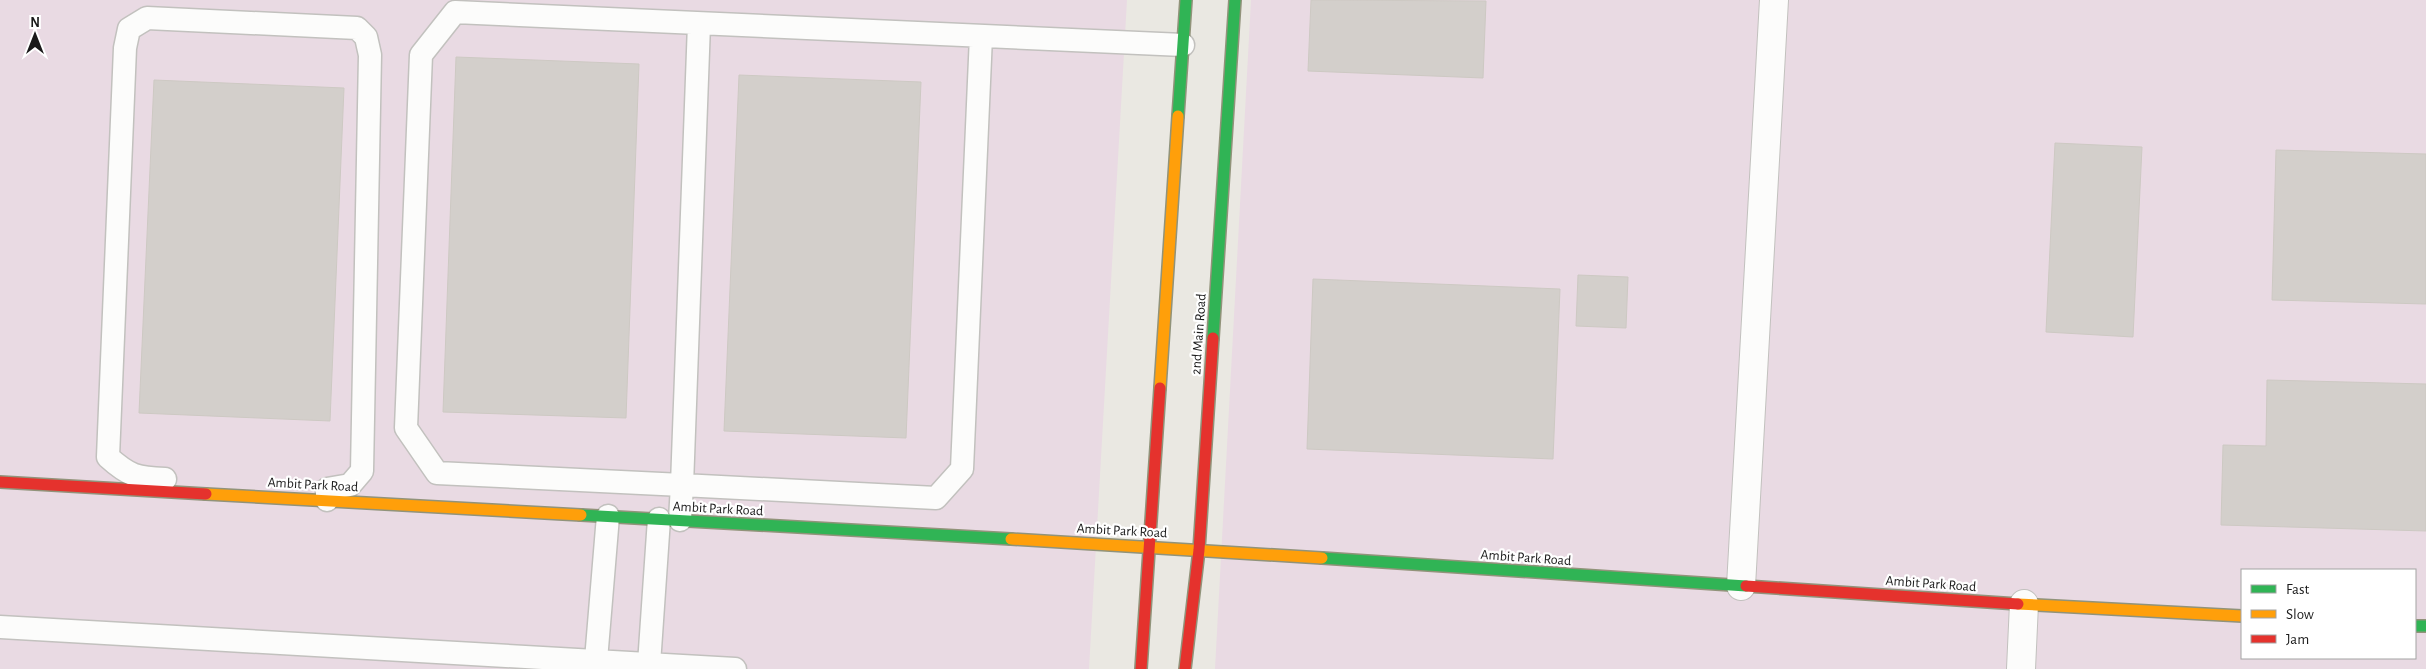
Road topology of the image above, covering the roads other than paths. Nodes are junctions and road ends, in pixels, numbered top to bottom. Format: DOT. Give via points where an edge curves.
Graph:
graph roads {
  1 [pos="1186,0"];
  2 [pos="1235,0"];
  3 [pos="1774,0"];
  4 [pos="699,24"];
  5 [pos="980,36"];
  6 [pos="1183,45"];
  7 [pos="0,482"];
  8 [pos="682,485"];
  9 [pos="190,487"];
  10 [pos="327,495"];
  11 [pos="608,516"];
  12 [pos="669,520"];
  13 [pos="1150,547"];
  14 [pos="1199,550"];
  15 [pos="1741,586"];
  16 [pos="2024,604"];
  17 [pos="2241,616"];
  18 [pos="0,627"];
  19 [pos="596,660"];
  20 [pos="650,664"];
  21 [pos="735,669"];
  22 [pos="1141,669"];
  23 [pos="1185,669"];
  24 [pos="2021,669"];
  1 -- 6 [label="street"];
  2 -- 14 [label="street, 2nd Main Road"];
  3 -- 15 [label="street"];
  4 -- 5 [label="lane"];
  4 -- 8 [label="lane"];
  4 -- 8 [label="lane" via="455,12 421,55 406,428 438,473"];
  5 -- 6 [label="lane"];
  5 -- 8 [label="lane" via="962,469 936,498"];
  6 -- 13 [label="street"];
  7 -- 9 [label="street"];
  8 -- 12 [label="lane"];
  9 -- 10 [label="lane"];
  9 -- 10 [label="lane" via="125,473 108,457 125,48 130,29 147,18 357,28 366,37 370,55 362,471 350,485"];
  10 -- 11 [label="street, Ambit Park Road"];
  11 -- 12 [label="street, Ambit Park Road"];
  11 -- 19 [label="lane"];
  12 -- 13 [label="street, Ambit Park Road"];
  12 -- 20 [label="lane"];
  13 -- 14 [label="street, Ambit Park Road"];
  13 -- 22 [label="street"];
  14 -- 15 [label="street, Ambit Park Road"];
  14 -- 23 [label="street, 2nd Main Road"];
  15 -- 16 [label="street, Ambit Park Road"];
  16 -- 17 [label="street, Ambit Park Road"];
  16 -- 24 [label="street"];
  18 -- 19 [label="lane"];
  19 -- 20 [label="lane"];
  20 -- 21 [label="lane"];
}
